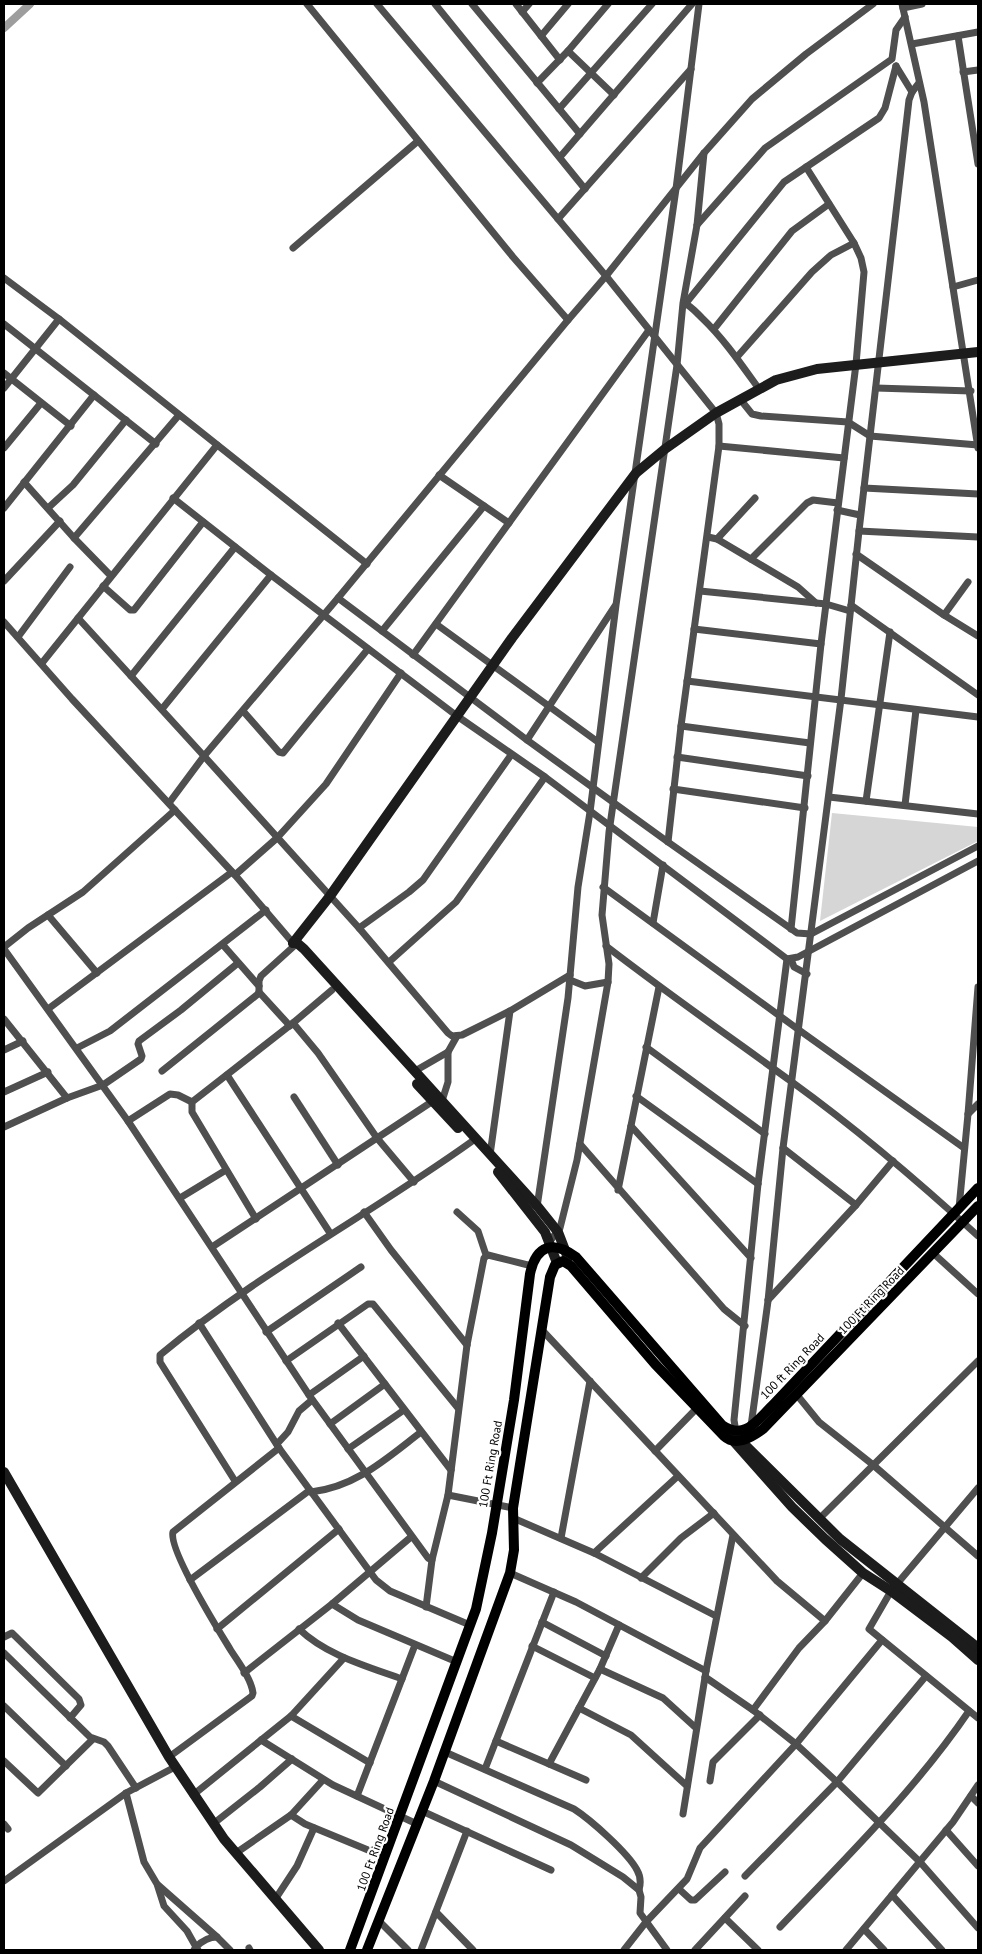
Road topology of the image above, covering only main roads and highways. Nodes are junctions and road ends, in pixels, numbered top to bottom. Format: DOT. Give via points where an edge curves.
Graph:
graph roads {
  1 [pos="978,352"];
  2 [pos="293,945"];
  3 [pos="438,1101"];
  4 [pos="978,1188"];
  5 [pos="978,1206"];
  6 [pos="551,1244"];
  7 [pos="566,1248"];
  8 [pos="557,1263"];
  9 [pos="570,1266"];
  10 [pos="734,1435"];
  11 [pos="4,1472"];
  12 [pos="894,1588"];
  13 [pos="978,1648"];
  14 [pos="978,1660"];
  15 [pos="319,1950"];
  16 [pos="350,1950"];
  17 [pos="368,1950"];
  1 -- 2 [label="main road" via="856,364 776,380 716,413 636,473 493,665"];
  2 -- 3 [label="main road"];
  2 -- 3 [label="main road" via="297,943 304,949 415,1071"];
  3 -- 6 [label="main road" via="534,1218"];
  3 -- 7 [label="main road" via="538,1207"];
  4 -- 10 [label="main road, 100 ft Ring Road" via="749,1428"];
  5 -- 10 [label="main road, 100 Ft Ring Road" via="763,1429 751,1438"];
  6 -- 7 [label="main road"];
  6 -- 8 [label="main road"];
  6 -- 16 [label="main road, 100 Ft Ring Road" via="538,1253 532,1266 514,1400 476,1609"];
  7 -- 9 [label="main road"];
  7 -- 10 [label="main road"];
  8 -- 9 [label="main road" via="563,1261"];
  8 -- 17 [label="main road" via="550,1277 513,1513 514,1550 510,1573"];
  9 -- 10 [label="main road" via="655,1364 724,1436"];
  10 -- 12 [label="main road"];
  10 -- 12 [label="main road" via="792,1507 863,1573"];
  11 -- 15 [label="main road" via="193,1795 236,1853"];
  12 -- 13 [label="main road"];
  12 -- 14 [label="main road"];
}
